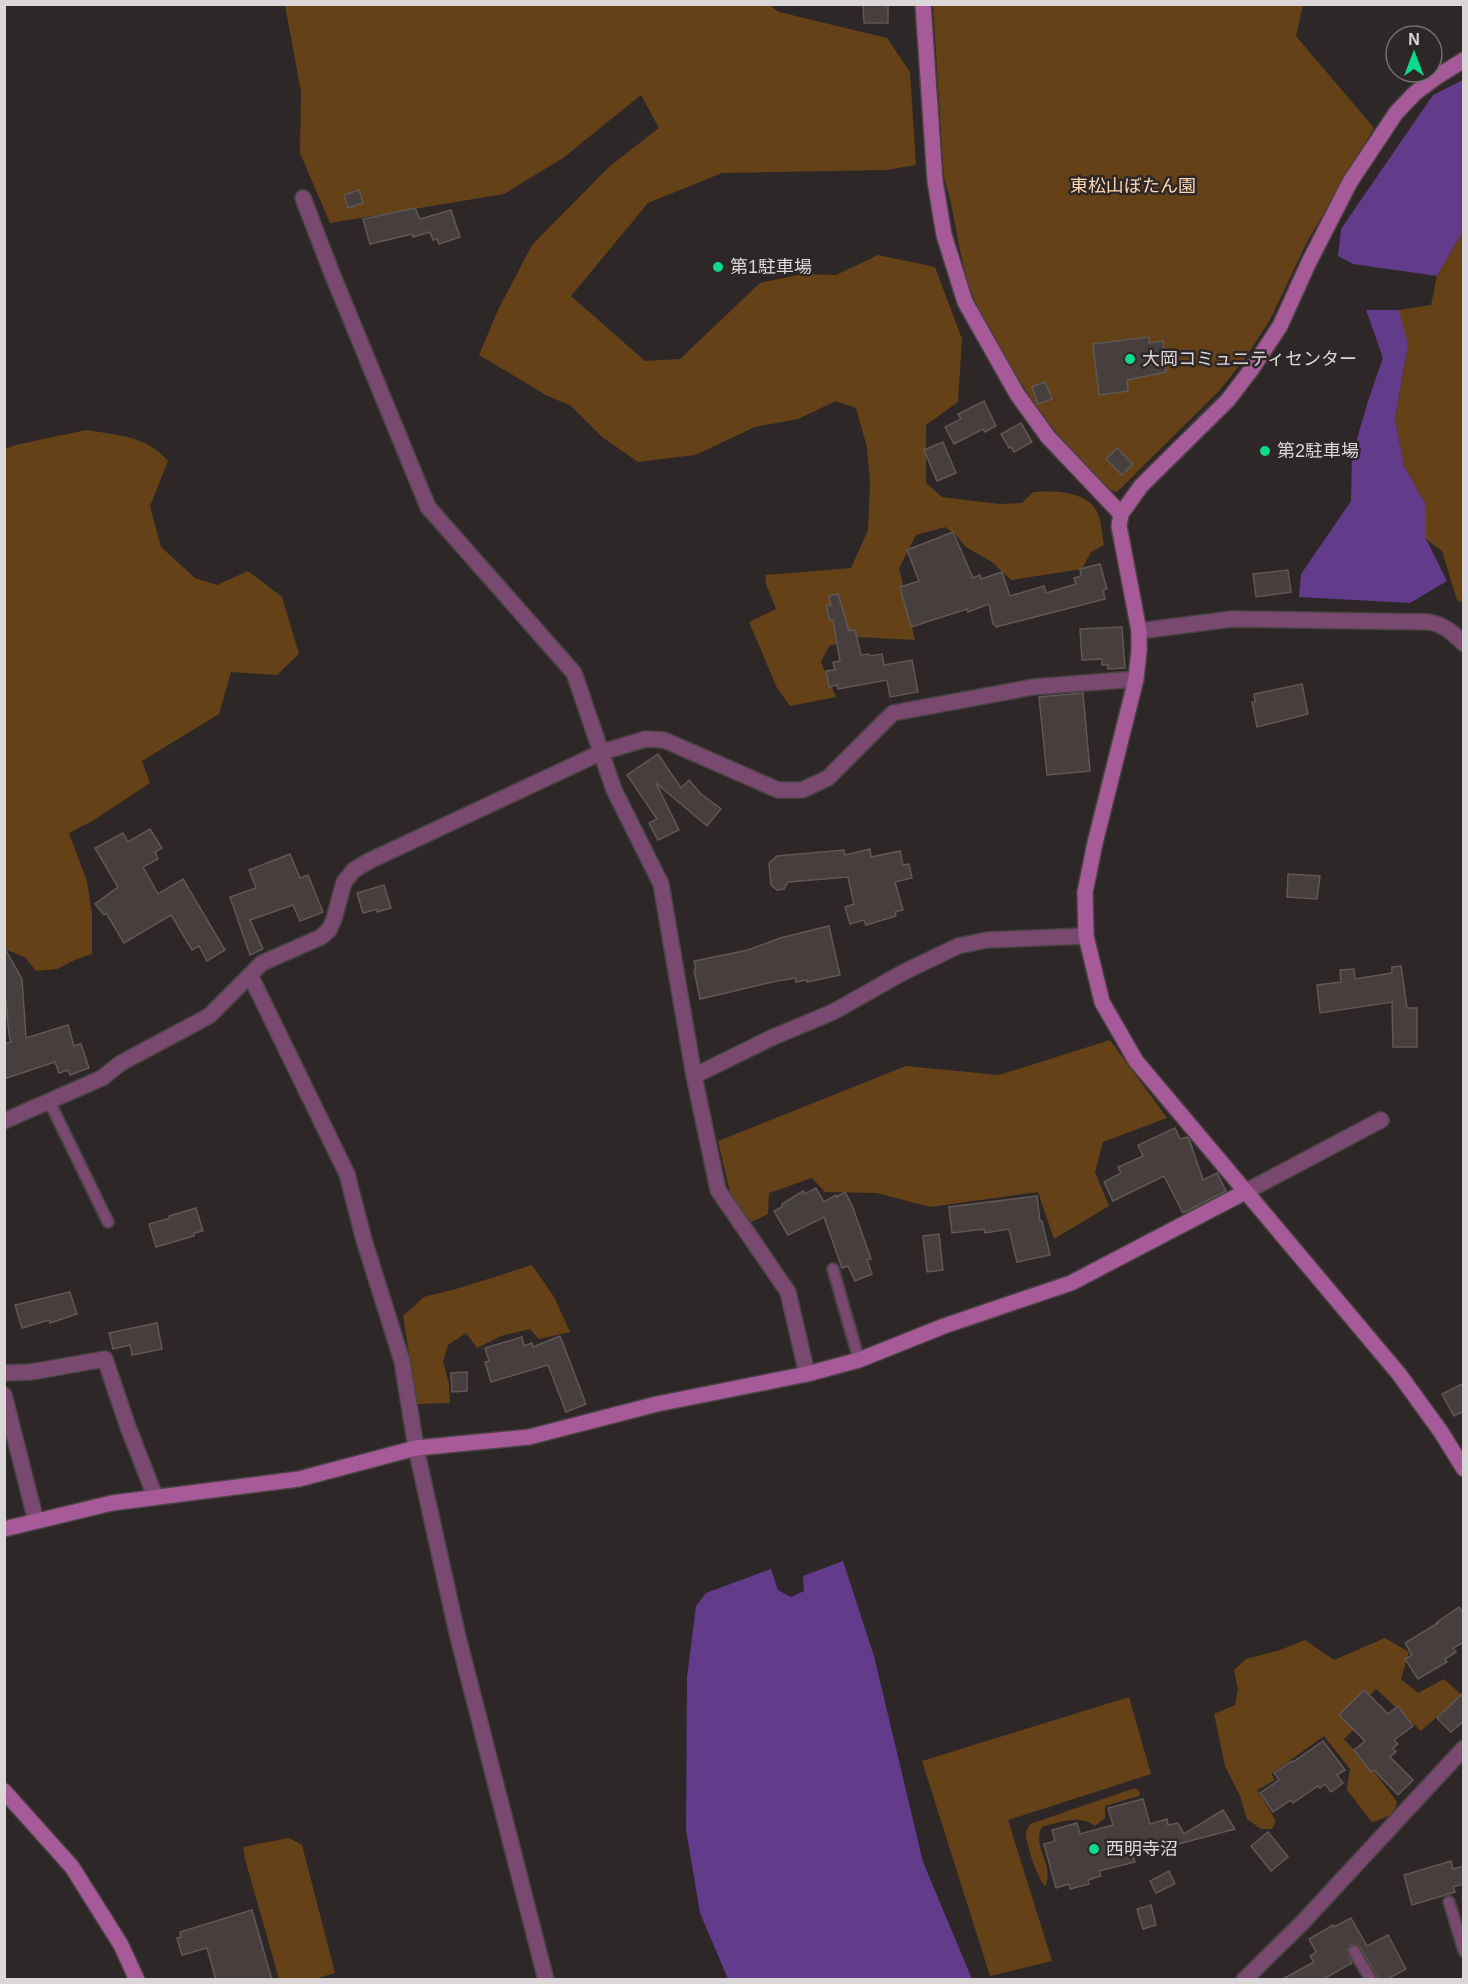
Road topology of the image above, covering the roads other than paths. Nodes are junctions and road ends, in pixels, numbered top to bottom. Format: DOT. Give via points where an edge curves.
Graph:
graph roads {
  1 [pos="923,4"];
  2 [pos="1464,60"];
  3 [pos="303,198"];
  4 [pos="1121,514"];
  5 [pos="1139,631"];
  6 [pos="1464,644"];
  7 [pos="1136,679"];
  8 [pos="603,752"];
  9 [pos="1086,936"];
  10 [pos="250,975"];
  11 [pos="694,1076"];
  12 [pos="49,1101"];
  13 [pos="1381,1120"];
  14 [pos="4,1121"];
  15 [pos="1245,1192"];
  16 [pos="108,1222"];
  17 [pos="833,1269"];
  18 [pos="859,1360"];
  19 [pos="4,1373"];
  20 [pos="807,1374"];
  21 [pos="4,1395"];
  22 [pos="416,1448"];
  23 [pos="1464,1468"];
  24 [pos="155,1496"];
  25 [pos="36,1521"];
  26 [pos="4,1529"];
  27 [pos="1464,1748"];
  28 [pos="4,1791"];
  29 [pos="1449,1902"];
  30 [pos="1354,1951"];
  31 [pos="1464,1951"];
  32 [pos="136,1980"];
  33 [pos="546,1980"];
  34 [pos="1244,1980"];
  35 [pos="1371,1980"];
  1 -- 4 [label="street" via="935,181 944,235 965,302 1017,394 1048,436"];
  2 -- 4 [label="street" via="1415,93 1396,113 1350,182 1280,326 1251,370 1228,400 1141,486"];
  3 -- 8 [label="street" via="428,507 574,673"];
  4 -- 5 [label="street" via="1119,526"];
  5 -- 6 [label="street" via="1232,619 1429,622 1452,631"];
  5 -- 7 [label="street"];
  7 -- 8 [label="street" via="1033,687 893,713 828,778 802,790 777,790 664,740 646,739"];
  7 -- 9 [label="street" via="1087,882"];
  8 -- 10 [label="street" via="354,870 344,882 329,930 261,963"];
  8 -- 11 [label="street" via="614,790 661,884"];
  9 -- 11 [label="street" via="987,940 958,946 833,1012"];
  9 -- 15 [label="street" via="1102,1002 1136,1061"];
  10 -- 12 [label="street" via="209,1016 121,1063 102,1078"];
  10 -- 22 [label="street" via="347,1174 402,1361"];
  11 -- 20 [label="street" via="718,1190 788,1292"];
  12 -- 14 [label="street"];
  12 -- 16 [label="lane"];
  13 -- 15 [label="street"];
  15 -- 18 [label="street" via="1071,1284 944,1326"];
  15 -- 23 [label="street" via="1399,1374"];
  17 -- 18 [label="lane"];
  18 -- 20 [label="street"];
  19 -- 24 [label="street" via="105,1359"];
  20 -- 22 [label="street" via="657,1404 529,1437"];
  21 -- 25 [label="street"];
  22 -- 24 [label="street" via="299,1479"];
  22 -- 33 [label="street" via="457,1633"];
  24 -- 25 [label="street"];
  25 -- 26 [label="street"];
  27 -- 34 [label="street"];
  28 -- 32 [label="street" via="72,1867 121,1945"];
  29 -- 31 [label="lane"];
  30 -- 35 [label="lane"];
}
